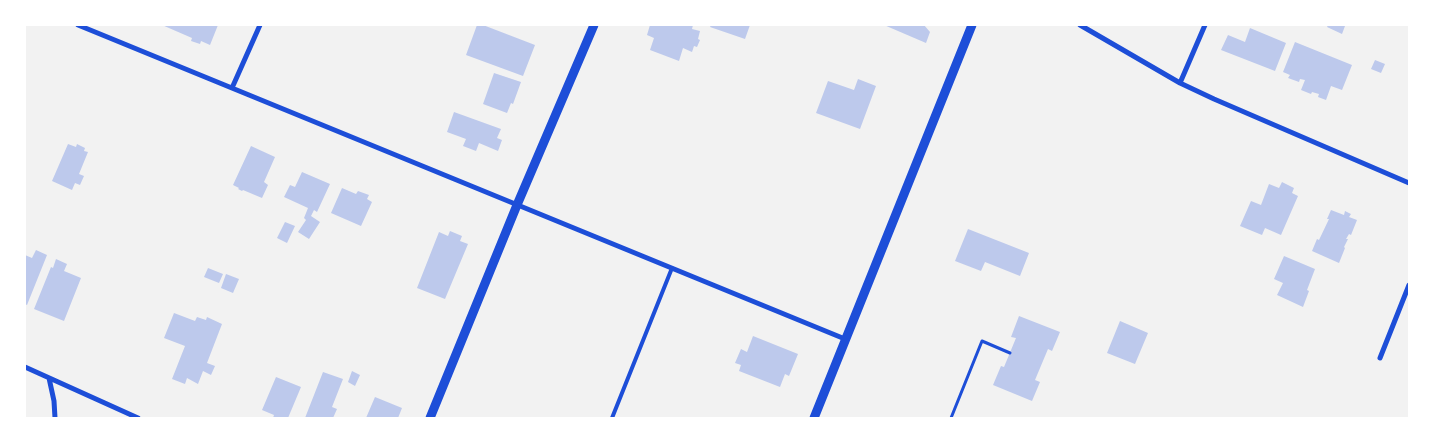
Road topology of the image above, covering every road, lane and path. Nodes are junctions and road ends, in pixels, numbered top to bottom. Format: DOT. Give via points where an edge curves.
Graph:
graph roads {
  1 [pos="78,25"];
  2 [pos="260,25"];
  3 [pos="594,25"];
  4 [pos="972,25"];
  5 [pos="1080,25"];
  6 [pos="1205,25"];
  7 [pos="1180,83"];
  8 [pos="232,88"];
  9 [pos="1409,183"];
  10 [pos="517,205"];
  11 [pos="672,268"];
  12 [pos="1409,285"];
  13 [pos="845,339"];
  14 [pos="1010,353"];
  15 [pos="1380,358"];
  16 [pos="25,367"];
  17 [pos="49,378"];
  18 [pos="55,418"];
  19 [pos="138,418"];
  20 [pos="430,418"];
  21 [pos="612,418"];
  22 [pos="814,418"];
  23 [pos="951,418"];
  1 -- 8 [label="street"];
  2 -- 8 [label="street"];
  3 -- 10 [label="street"];
  4 -- 13 [label="street"];
  5 -- 7 [label="street"];
  6 -- 7 [label="street"];
  7 -- 9 [label="street"];
  8 -- 10 [label="street"];
  10 -- 11 [label="street"];
  10 -- 20 [label="street"];
  11 -- 13 [label="street"];
  11 -- 21 [label="lane"];
  12 -- 15 [label="street"];
  13 -- 22 [label="street"];
  14 -- 23 [label="path" via="982,341"];
  16 -- 17 [label="street"];
  17 -- 18 [label="street"];
  17 -- 19 [label="street"];
}
